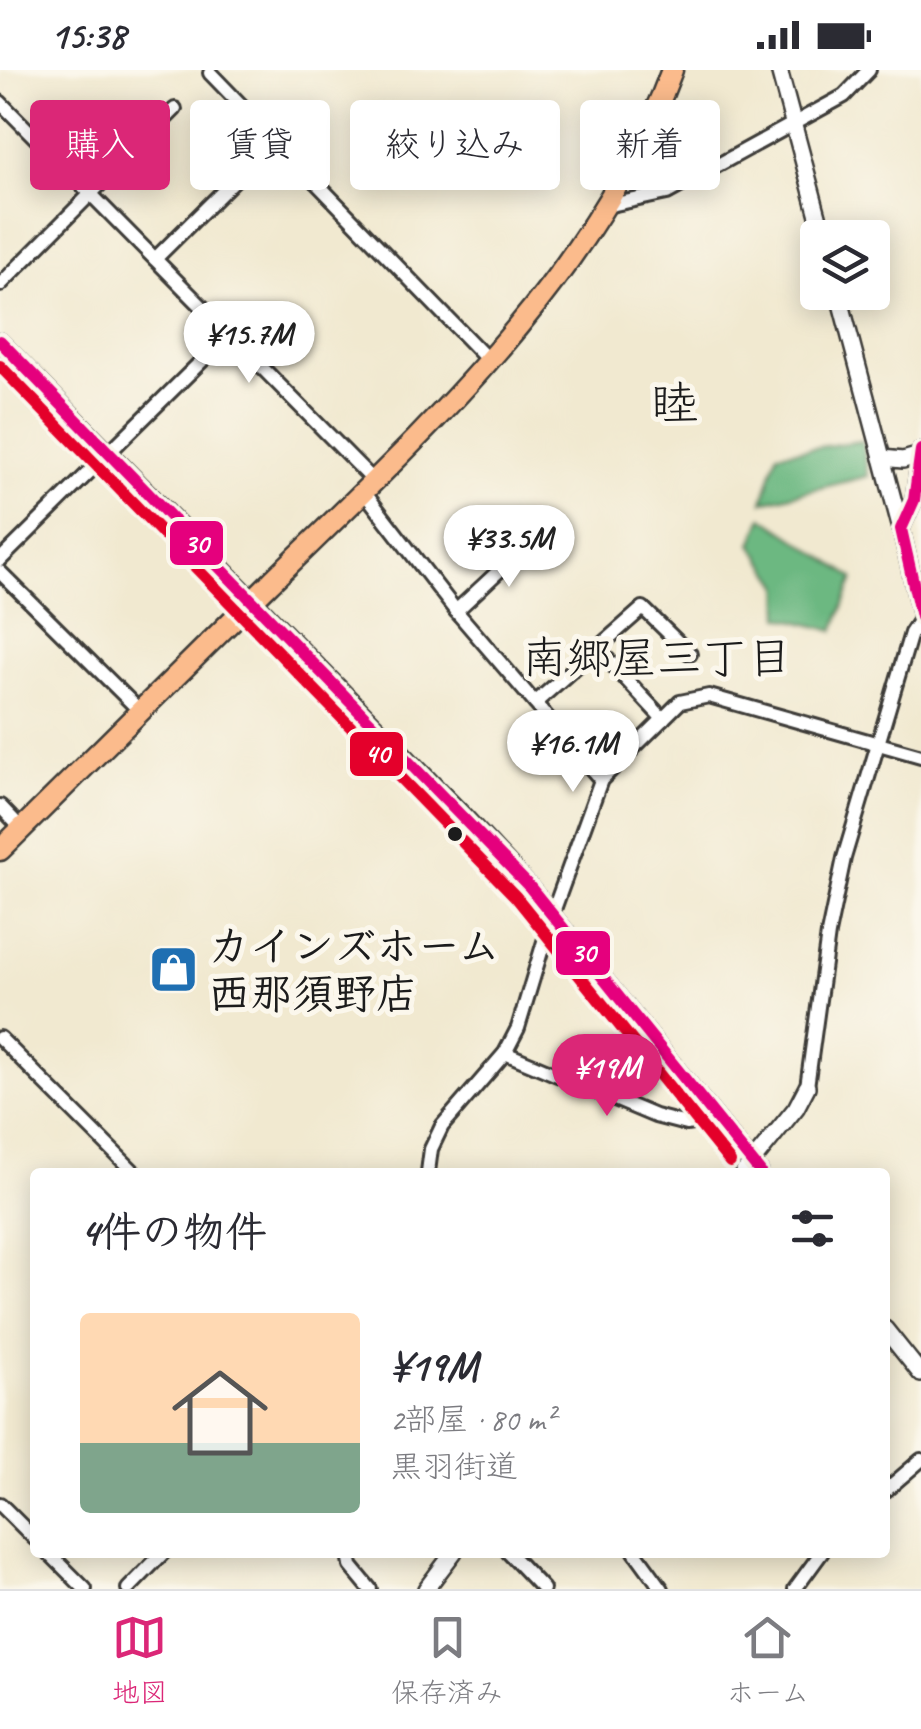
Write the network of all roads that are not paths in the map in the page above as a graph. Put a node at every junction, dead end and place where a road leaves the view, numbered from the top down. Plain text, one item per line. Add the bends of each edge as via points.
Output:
1 (672, 70) edge
2 (779, 70) edge
3 (869, 70) edge
4 (210, 73) dead end
5 (235, 100) edge
6 (0, 102) edge
7 (174, 109) dead end
8 (794, 124) junction
9 (226, 190) edge
10 (321, 190) edge
11 (90, 195) junction
12 (606, 206) junction
13 (819, 220) edge
14 (155, 260) junction
15 (0, 285) edge
16 (843, 310) edge
17 (228, 335) junction
18 (0, 341) edge
19 (490, 362) junction
20 (108, 452) junction
21 (921, 452) edge
22 (882, 458) junction
23 (369, 487) junction
24 (901, 529) junction
25 (533, 539) dead end
26 (0, 560) edge
27 (0, 572) edge
28 (254, 600) junction
29 (456, 611) junction
30 (921, 618) edge
31 (597, 648) junction
32 (690, 654) dead end
33 (535, 703) junction
34 (140, 712) junction
35 (663, 718) junction
36 (876, 744) junction
37 (921, 756) edge
38 (600, 780) junction
39 (0, 806) edge
40 (22, 828) junction
41 (0, 850) edge
42 (552, 915) junction
43 (0, 1038) edge
44 (505, 1053) junction
45 (806, 1087) joint
46 (718, 1119) junction
47 (130, 1168) edge
48 (429, 1168) edge
49 (751, 1168) edge
50 (753, 1168) edge
51 (890, 1335) edge
52 (921, 1374) edge
53 (921, 1460) edge
54 (890, 1487) edge
55 (0, 1504) edge
56 (30, 1534) edge
57 (54, 1558) edge
58 (158, 1558) edge
59 (350, 1558) edge
60 (449, 1558) edge
61 (514, 1558) edge
62 (639, 1558) edge
63 (818, 1558) edge
64 (85, 1589) edge
65 (128, 1589) edge
66 (370, 1589) edge
67 (426, 1589) edge
68 (543, 1589) edge
69 (662, 1589) edge
70 (795, 1589) edge

1 - 12 highway
2 - 8 street
3 - 8 street via 844,96
4 - 5 street
6 - 11 street
7 - 11 street
8 - 12 street via 667,193
8 - 13 street
9 - 14 street
10 - 19 street
11 - 14 street
11 - 15 street
12 - 19 highway
14 - 17 street
16 - 22 street
17 - 20 street
17 - 23 street
18 - 20 street
19 - 23 highway
20 - 26 street
20 - 28 street
21 - 22 street via 903,460
21 - 24 street via 914,500
22 - 24 street
23 - 28 highway
23 - 29 street
24 - 30 street
25 - 29 street
27 - 34 street
28 - 34 highway
28 - 42 street via 421,769
29 - 33 street
30 - 36 street
31 - 32 street via 643,608
31 - 33 street
31 - 35 street
33 - 38 street
34 - 40 highway
35 - 36 street via 680,702 709,696
35 - 38 street
36 - 37 street
36 - 45 street via 828,934
38 - 42 street
39 - 40 street
40 - 41 highway
42 - 44 street
42 - 46 street
43 - 47 street
44 - 46 street via 654,1116 686,1124
44 - 48 street via 442,1126
45 - 50 street
46 - 49 street
51 - 52 street
53 - 54 street
55 - 56 street
57 - 64 street
58 - 65 street
59 - 66 street
60 - 67 street
61 - 68 street
62 - 69 street
63 - 70 street

